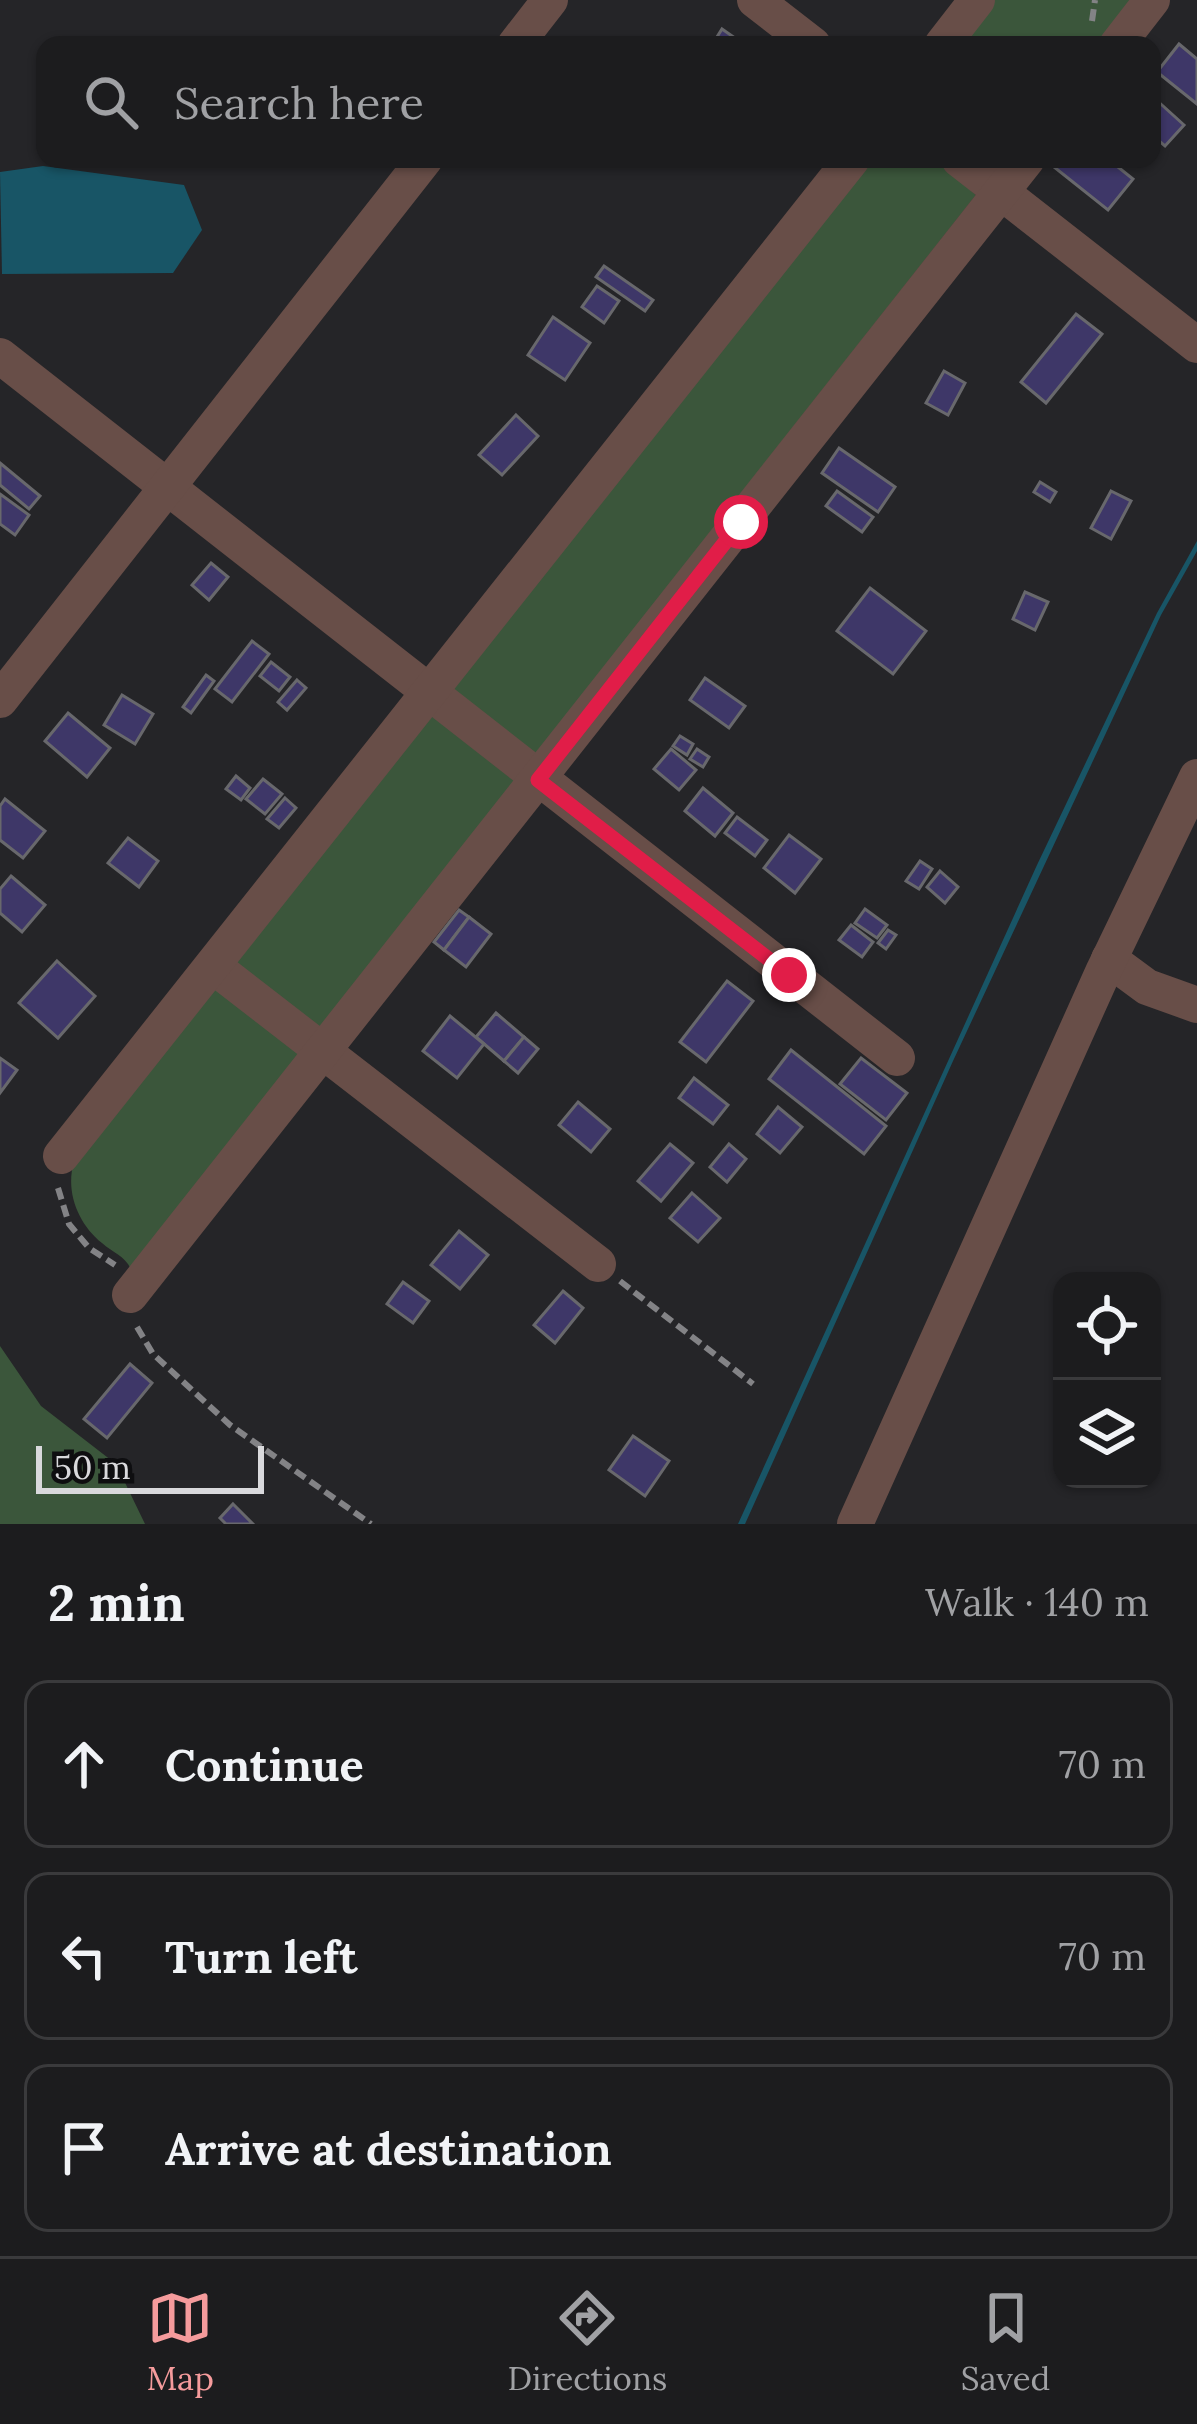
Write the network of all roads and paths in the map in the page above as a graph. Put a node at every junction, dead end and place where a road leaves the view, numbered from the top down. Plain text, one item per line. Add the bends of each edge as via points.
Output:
1 (550, 0) edge
2 (755, 0) edge
3 (977, 0) edge
4 (1152, 0) edge
5 (522, 36) edge
6 (801, 36) edge
7 (949, 36) edge
8 (1124, 36) edge
9 (418, 168) edge
10 (844, 168) edge
11 (970, 168) edge
12 (1020, 168) edge
13 (1001, 192) junction
14 (1197, 344) edge
15 (3, 366) edge
16 (166, 487) junction
17 (429, 693) junction
18 (0, 700) edge
19 (1197, 777) edge
20 (538, 780) junction
21 (1109, 959) junction
22 (213, 966) junction
23 (1197, 1005) edge
24 (322, 1052) junction
25 (897, 1058) dead end
26 (62, 1156) joint
27 (598, 1264) joint
28 (130, 1295) junction
29 (753, 1384) dead end
30 (371, 1524) edge
31 (855, 1524) edge

1 - 5 street
2 - 6 street
3 - 7 street
4 - 8 street
9 - 16 street
10 - 17 street
11 - 13 street
12 - 13 street
13 - 14 street
13 - 20 street
15 - 16 street
16 - 17 street
16 - 18 street
17 - 20 street
17 - 22 street
19 - 21 street
20 - 24 street
20 - 25 street
21 - 23 street via 1148,987
21 - 31 street
22 - 24 street
22 - 26 street
24 - 27 street
24 - 28 street
26 - 28 path via 58,1188 69,1224 122,1271
27 - 29 path
28 - 30 path via 153,1354 230,1425

